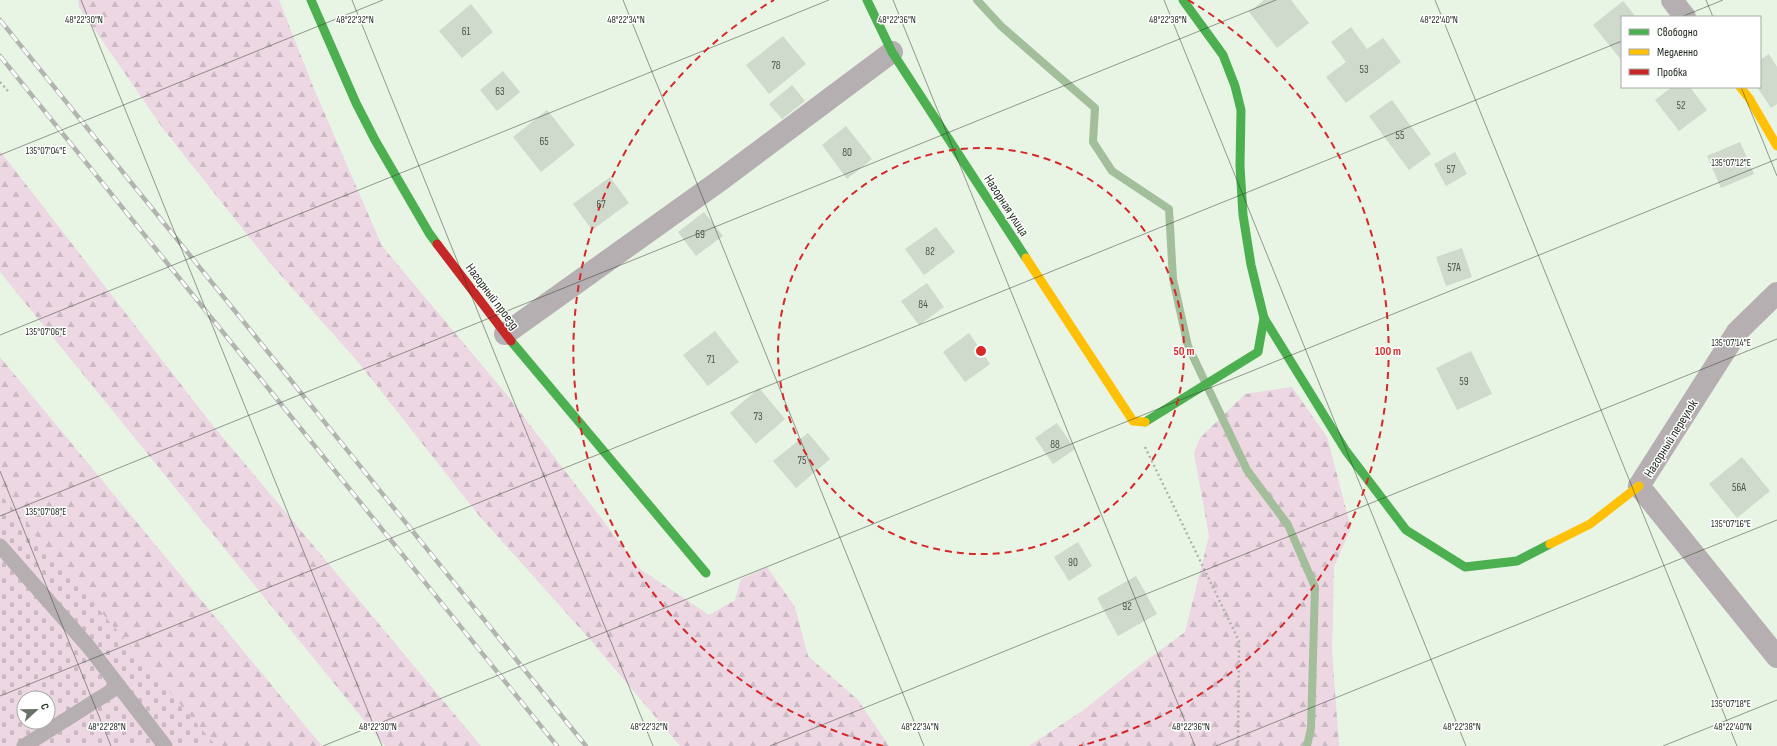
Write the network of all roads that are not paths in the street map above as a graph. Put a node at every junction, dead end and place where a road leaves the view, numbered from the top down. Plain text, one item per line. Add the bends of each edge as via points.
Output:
1 (311, 0) edge
2 (867, 0) edge
3 (1183, 0) edge
4 (1672, 0) edge
5 (1685, 16) edge
6 (892, 52) junction
7 (1741, 88) edge
8 (1777, 146) edge
9 (1777, 294) edge
10 (1264, 318) junction
11 (505, 334) junction
12 (1639, 486) junction
13 (0, 546) edge
14 (706, 573) dead end
15 (1777, 657) edge
16 (119, 686) junction
17 (24, 746) edge
18 (165, 746) edge

1 - 11 street, Нагорный проезд via 356,103 429,233
2 - 6 street, Нагорная улица
3 - 10 street via 1223,55 1235,86 1241,110 1240,166 1243,215 1251,265
4 - 5 street
6 - 10 street, Нагорная улица via 1133,421 1147,422 1258,352
6 - 11 street via 722,180
7 - 8 street
9 - 12 street, Нагорный переулок via 1737,332
10 - 12 street via 1346,451 1406,530 1464,567 1517,561 1590,524
11 - 14 street, Нагорный проезд
12 - 15 street, Нагорный переулок
13 - 16 lane via 88,646
16 - 17 lane
16 - 18 lane

